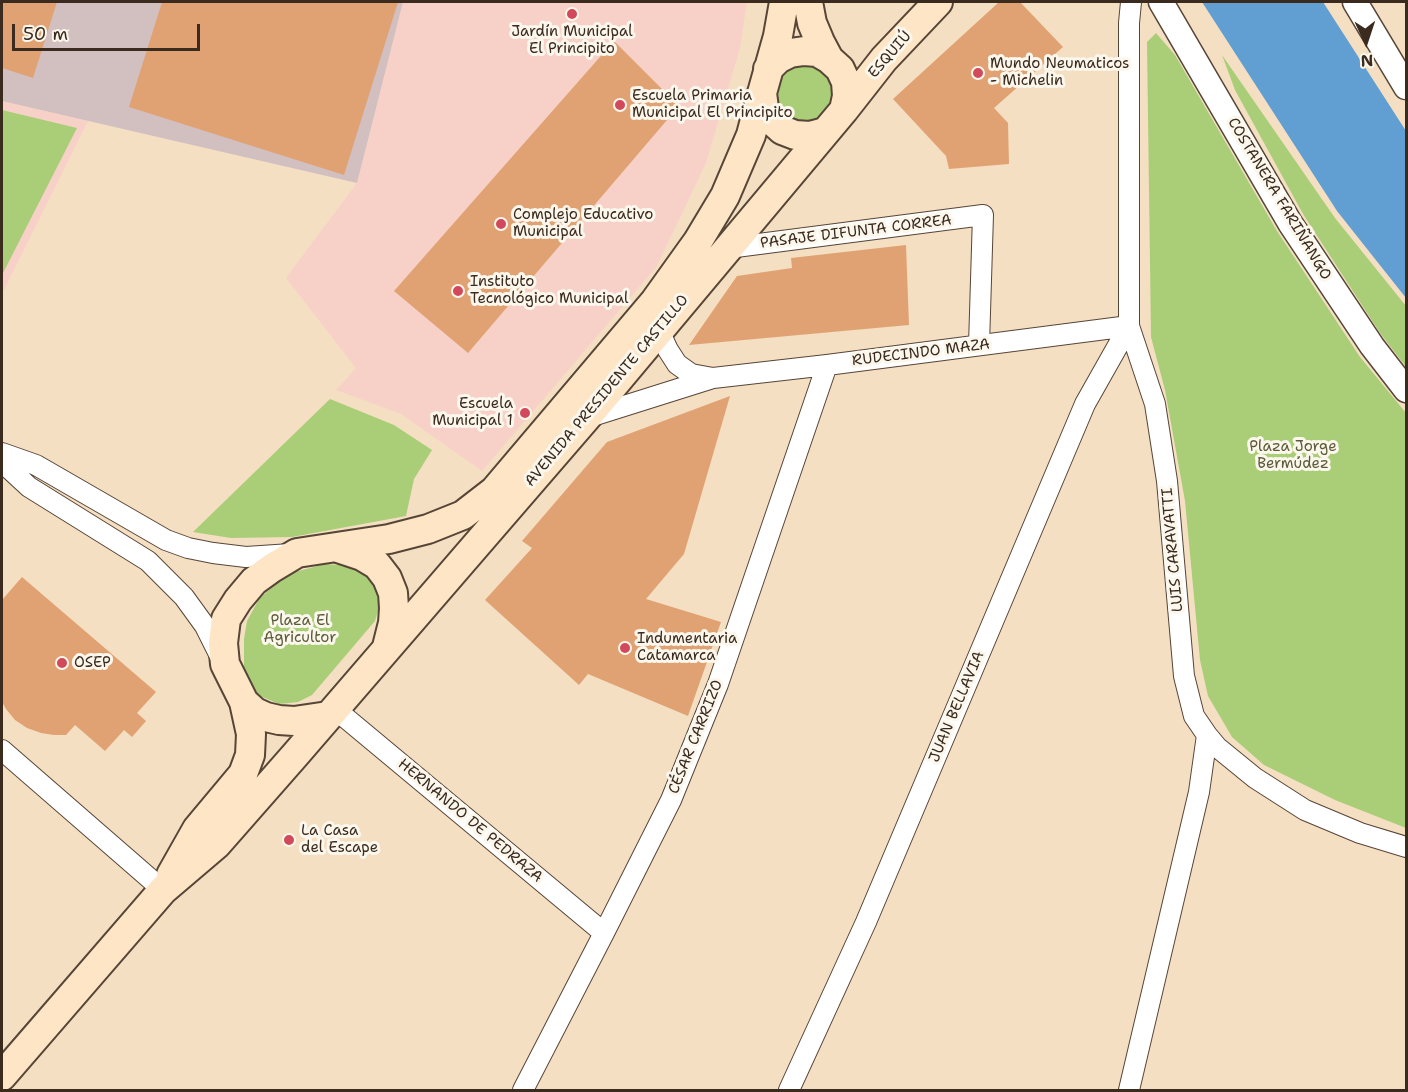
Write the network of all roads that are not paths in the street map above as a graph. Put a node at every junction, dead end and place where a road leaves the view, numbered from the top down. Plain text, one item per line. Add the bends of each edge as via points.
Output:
1 (784, 2) edge
2 (808, 2) edge
3 (938, 2) edge
4 (1131, 2) edge
5 (1161, 2) edge
6 (1355, 2) edge
7 (829, 58) junction
8 (765, 81) junction
9 (1407, 87) edge
10 (844, 110) junction
11 (825, 132) junction
12 (728, 248) junction
13 (1129, 326) junction
14 (659, 331) junction
15 (980, 345) junction
16 (827, 365) junction
17 (713, 378) junction
18 (1407, 390) edge
19 (586, 418) junction
20 (2, 453) edge
21 (2, 462) edge
22 (338, 548) junction
23 (297, 554) junction
24 (387, 648) junction
25 (225, 664) junction
26 (244, 702) junction
27 (332, 713) junction
28 (1207, 735) junction
29 (2, 750) edge
30 (1407, 847) edge
31 (163, 890) junction
32 (604, 933) junction
33 (6, 1063) edge
34 (523, 1090) edge
35 (789, 1090) edge
36 (1129, 1090) edge

1 - 8 main road, AVENIDA PRESIDENTE CASTILLO
2 - 7 main road via 812,23
3 - 10 main road, ESQUIÚ via 884,59
4 - 13 street, LUIS CARAVATTI
5 - 18 street, COSTANERA FARIÑANGO via 1290,223 1372,346
6 - 9 street
7 - 8 main road via 817,52 790,53 778,59
7 - 10 main road via 846,82
8 - 11 main road via 764,108 782,130 810,136
8 - 22 main road, AVENIDA PRESIDENTE CASTILLO via 747,145 725,196 698,241 655,301 494,491 463,515 428,529
10 - 11 main road
11 - 12 main road, AVENIDA PRESIDENTE CASTILLO
12 - 14 main road, AVENIDA PRESIDENTE CASTILLO
12 - 15 street, PASAJE DIFUNTA CORREA via 983,215
13 - 15 street, RUDECINDO MAZA
13 - 28 street, LUIS CARAVATTI via 1155,404 1167,481 1184,676 1194,716
13 - 35 street, JUAN BELLAVIA via 1085,404 875,900
14 - 17 street, RUDECINDO MAZA via 677,364 691,374
14 - 19 main road, AVENIDA PRESIDENTE CASTILLO
15 - 16 street, RUDECINDO MAZA
16 - 17 street, RUDECINDO MAZA
16 - 32 street, CÉSAR CARRIZO via 718,684 671,800
17 - 19 street, RUDECINDO MAZA
19 - 24 main road, AVENIDA PRESIDENTE CASTILLO
20 - 23 street via 36,465 166,540 188,548 246,556
21 - 25 street via 29,487 148,561 184,597
22 - 23 main road
22 - 24 main road via 377,565 387,578 394,608
23 - 25 main road via 254,581 238,600 226,619
24 - 27 main road
25 - 26 main road
26 - 27 main road via 255,712 279,720
26 - 31 main road via 251,734 250,755 243,774 197,829
27 - 31 main road via 217,844
27 - 32 street, HERNANDO DE PEDRAZA
28 - 30 street, LUIS CARAVATTI via 1255,778 1305,810
28 - 36 street via 1199,792
29 - 31 street
31 - 33 main road
32 - 34 street, CÉSAR CARRIZO

